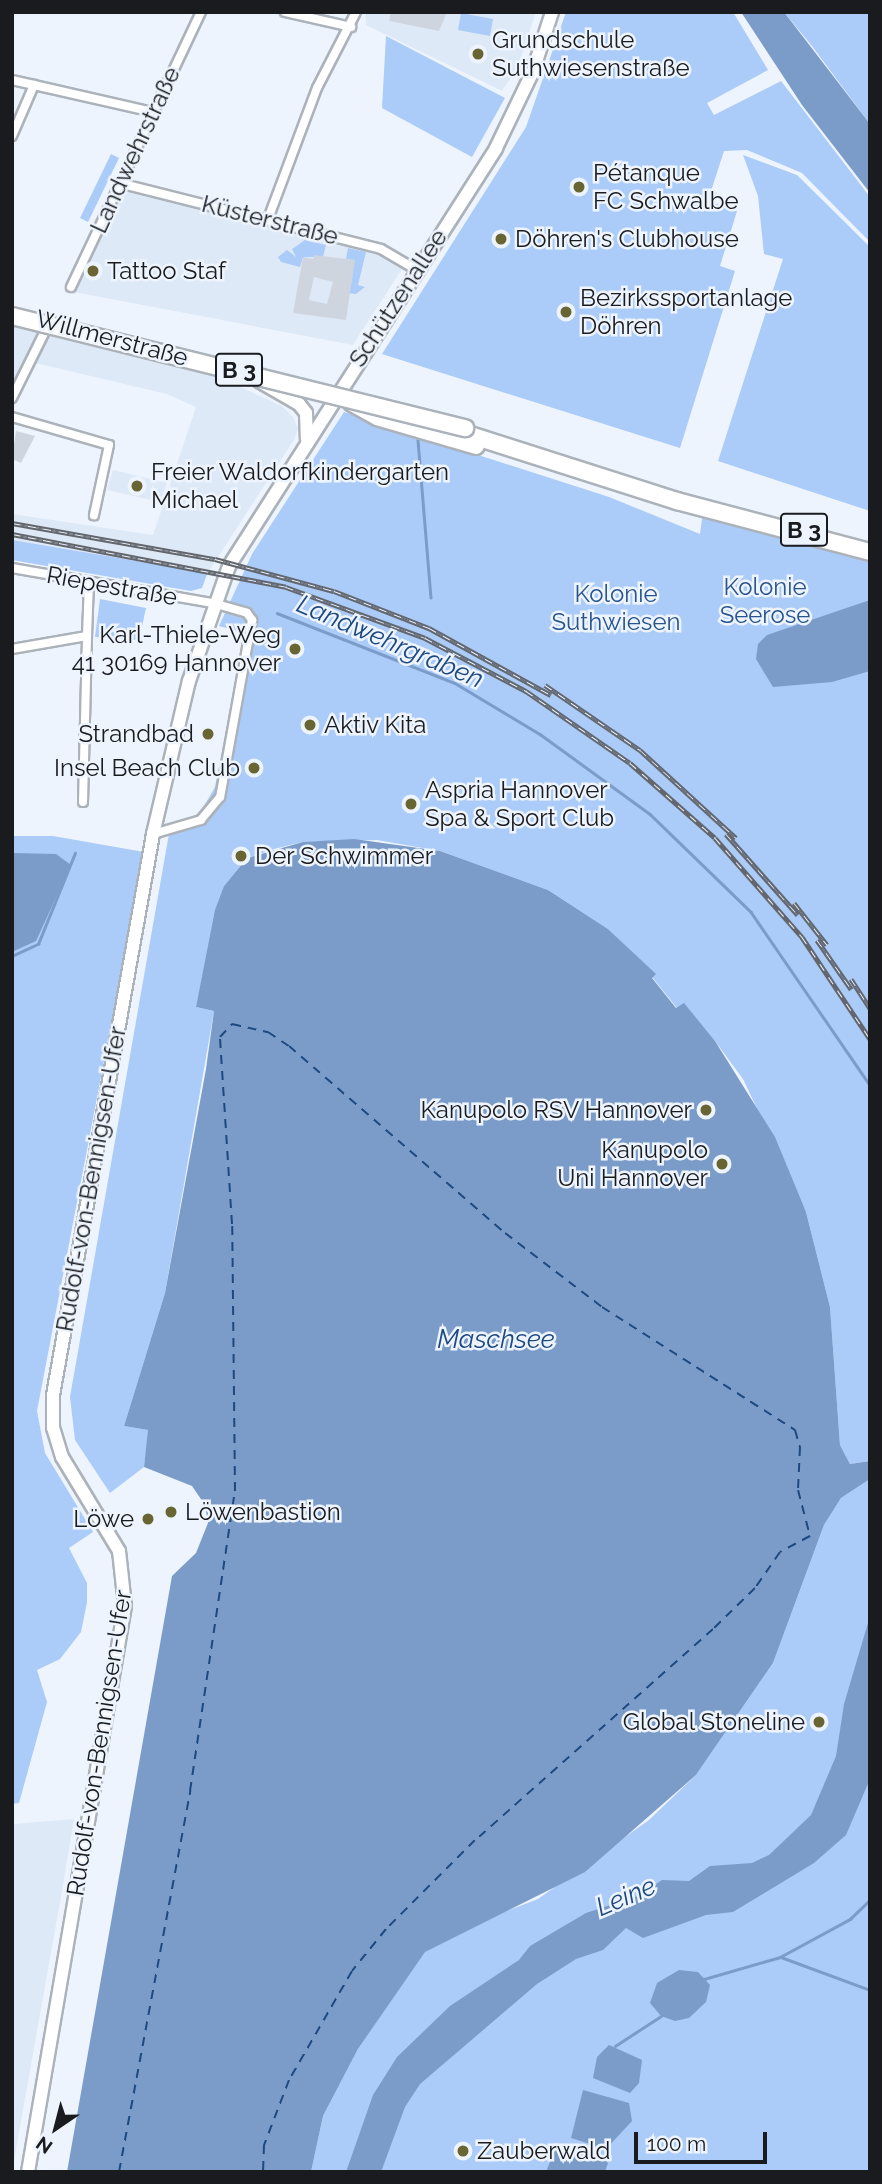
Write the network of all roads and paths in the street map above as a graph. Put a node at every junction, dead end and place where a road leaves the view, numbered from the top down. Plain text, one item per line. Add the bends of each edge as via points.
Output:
1 (201, 12) edge
2 (285, 12) edge
3 (356, 12) edge
4 (552, 12) edge
5 (351, 27) junction
6 (12, 80) edge
7 (34, 85) junction
8 (153, 112) junction
9 (12, 136) edge
10 (119, 183) junction
11 (268, 219) junction
12 (417, 270) junction
13 (71, 288) dead end
14 (12, 316) edge
15 (50, 321) junction
16 (247, 374) junction
17 (16, 384) edge
18 (12, 398) edge
19 (333, 398) junction
20 (12, 417) edge
21 (465, 431) junction
22 (306, 440) junction
23 (604, 478) junction
24 (707, 505) junction
25 (94, 515) dead end
26 (744, 517) junction
27 (870, 546) edge
28 (870, 552) edge
29 (12, 568) edge
30 (225, 574) joint
31 (89, 582) junction
32 (213, 603) junction
33 (87, 636) junction
34 (12, 649) edge
35 (83, 802) dead end
36 (159, 834) junction
37 (27, 2172) edge

1 - 8 street, Landwehrstraße
2 - 5 street
3 - 5 street
4 - 12 street, Schützenallee via 504,131
5 - 11 street via 317,88
6 - 7 street
7 - 8 street
7 - 9 street
8 - 10 street, Landwehrstraße
10 - 11 street, Küsterstraße
10 - 13 street, Landwehrstraße
11 - 12 street, Küsterstraße via 381,249
12 - 19 street, Schützenallee
14 - 15 street, Willmerstraße
14 - 21 highway, B 3, bridge
15 - 16 street, Willmerstraße
15 - 17 street
16 - 19 street, Willmerstraße
16 - 22 street via 299,404 307,418
17 - 18 street
19 - 22 street, Schützenallee
19 - 23 highway via 432,435
20 - 25 street via 109,446
21 - 23 highway, B 3
21 - 24 highway, B 3
22 - 30 street, Schützenallee
23 - 24 highway, B 3
24 - 26 highway, B 3
26 - 27 highway, B 3
26 - 28 highway, B 3
29 - 31 street, Riepestraße
30 - 32 street, Rudolf-von-Bennigsen-Ufer
31 - 32 street, Riepestraße
31 - 33 street
32 - 36 street, Rudolf-von-Bennigsen-Ufer
32 - 36 street via 247,613 250,634 220,797 201,820
33 - 34 street
33 - 35 street
36 - 37 street, Rudolf-von-Bennigsen-Ufer via 53,1395 53,1428 62,1457 119,1551 125,1605

